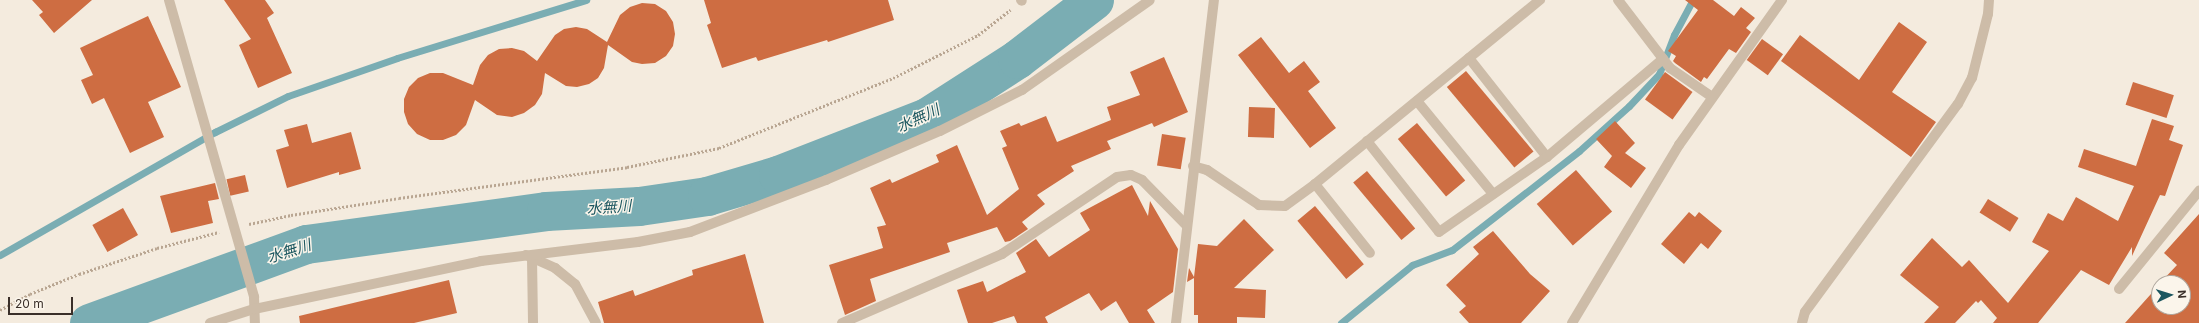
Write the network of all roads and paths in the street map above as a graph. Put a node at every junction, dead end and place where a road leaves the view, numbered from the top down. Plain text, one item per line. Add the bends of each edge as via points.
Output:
1 (169, 0) edge
2 (1021, 0) edge
3 (1150, 0) edge
4 (1214, 0) edge
5 (1540, 0) edge
6 (1618, 0) edge
7 (1782, 0) edge
8 (1989, 0) edge
9 (1469, 58) junction
10 (1663, 59) junction
11 (1712, 98) junction
12 (1417, 101) junction
13 (1367, 141) junction
14 (1548, 156) junction
15 (1193, 166) junction
16 (1315, 184) junction
17 (2199, 191) edge
18 (1493, 194) junction
19 (1186, 225) junction
20 (236, 232) junction
21 (1370, 253) dead end
22 (529, 257) junction
23 (2119, 289) dead end
24 (0, 310) edge
25 (254, 310) junction
26 (210, 323) edge
27 (255, 323) edge
28 (532, 323) edge
29 (596, 323) edge
30 (842, 323) edge
31 (1176, 323) edge
32 (1572, 323) edge
33 (1802, 323) edge

1 - 20 street
2 - 20 path via 978,35 893,78 719,148 627,167 306,212
3 - 22 street via 1022,90 940,131 826,180 690,232
4 - 15 street
5 - 9 street
6 - 10 street
7 - 11 street
8 - 33 street via 1988,14 1972,78 1962,98 1805,312
9 - 12 street
9 - 14 street
10 - 11 street via 1670,68
10 - 14 street
11 - 32 street via 1679,145
12 - 13 street
12 - 18 street
13 - 16 street
13 - 18 street via 1439,232
14 - 18 street
15 - 16 street via 1207,170 1259,205 1285,206
15 - 19 street
16 - 21 street
17 - 23 street
19 - 30 street via 1142,180 1131,175 1117,177 1002,254
19 - 31 street
20 - 24 path via 157,248 79,274 30,294
20 - 25 street via 254,297
22 - 25 street via 481,261
22 - 28 street
22 - 29 street via 556,268 575,284
25 - 26 street
25 - 27 street

